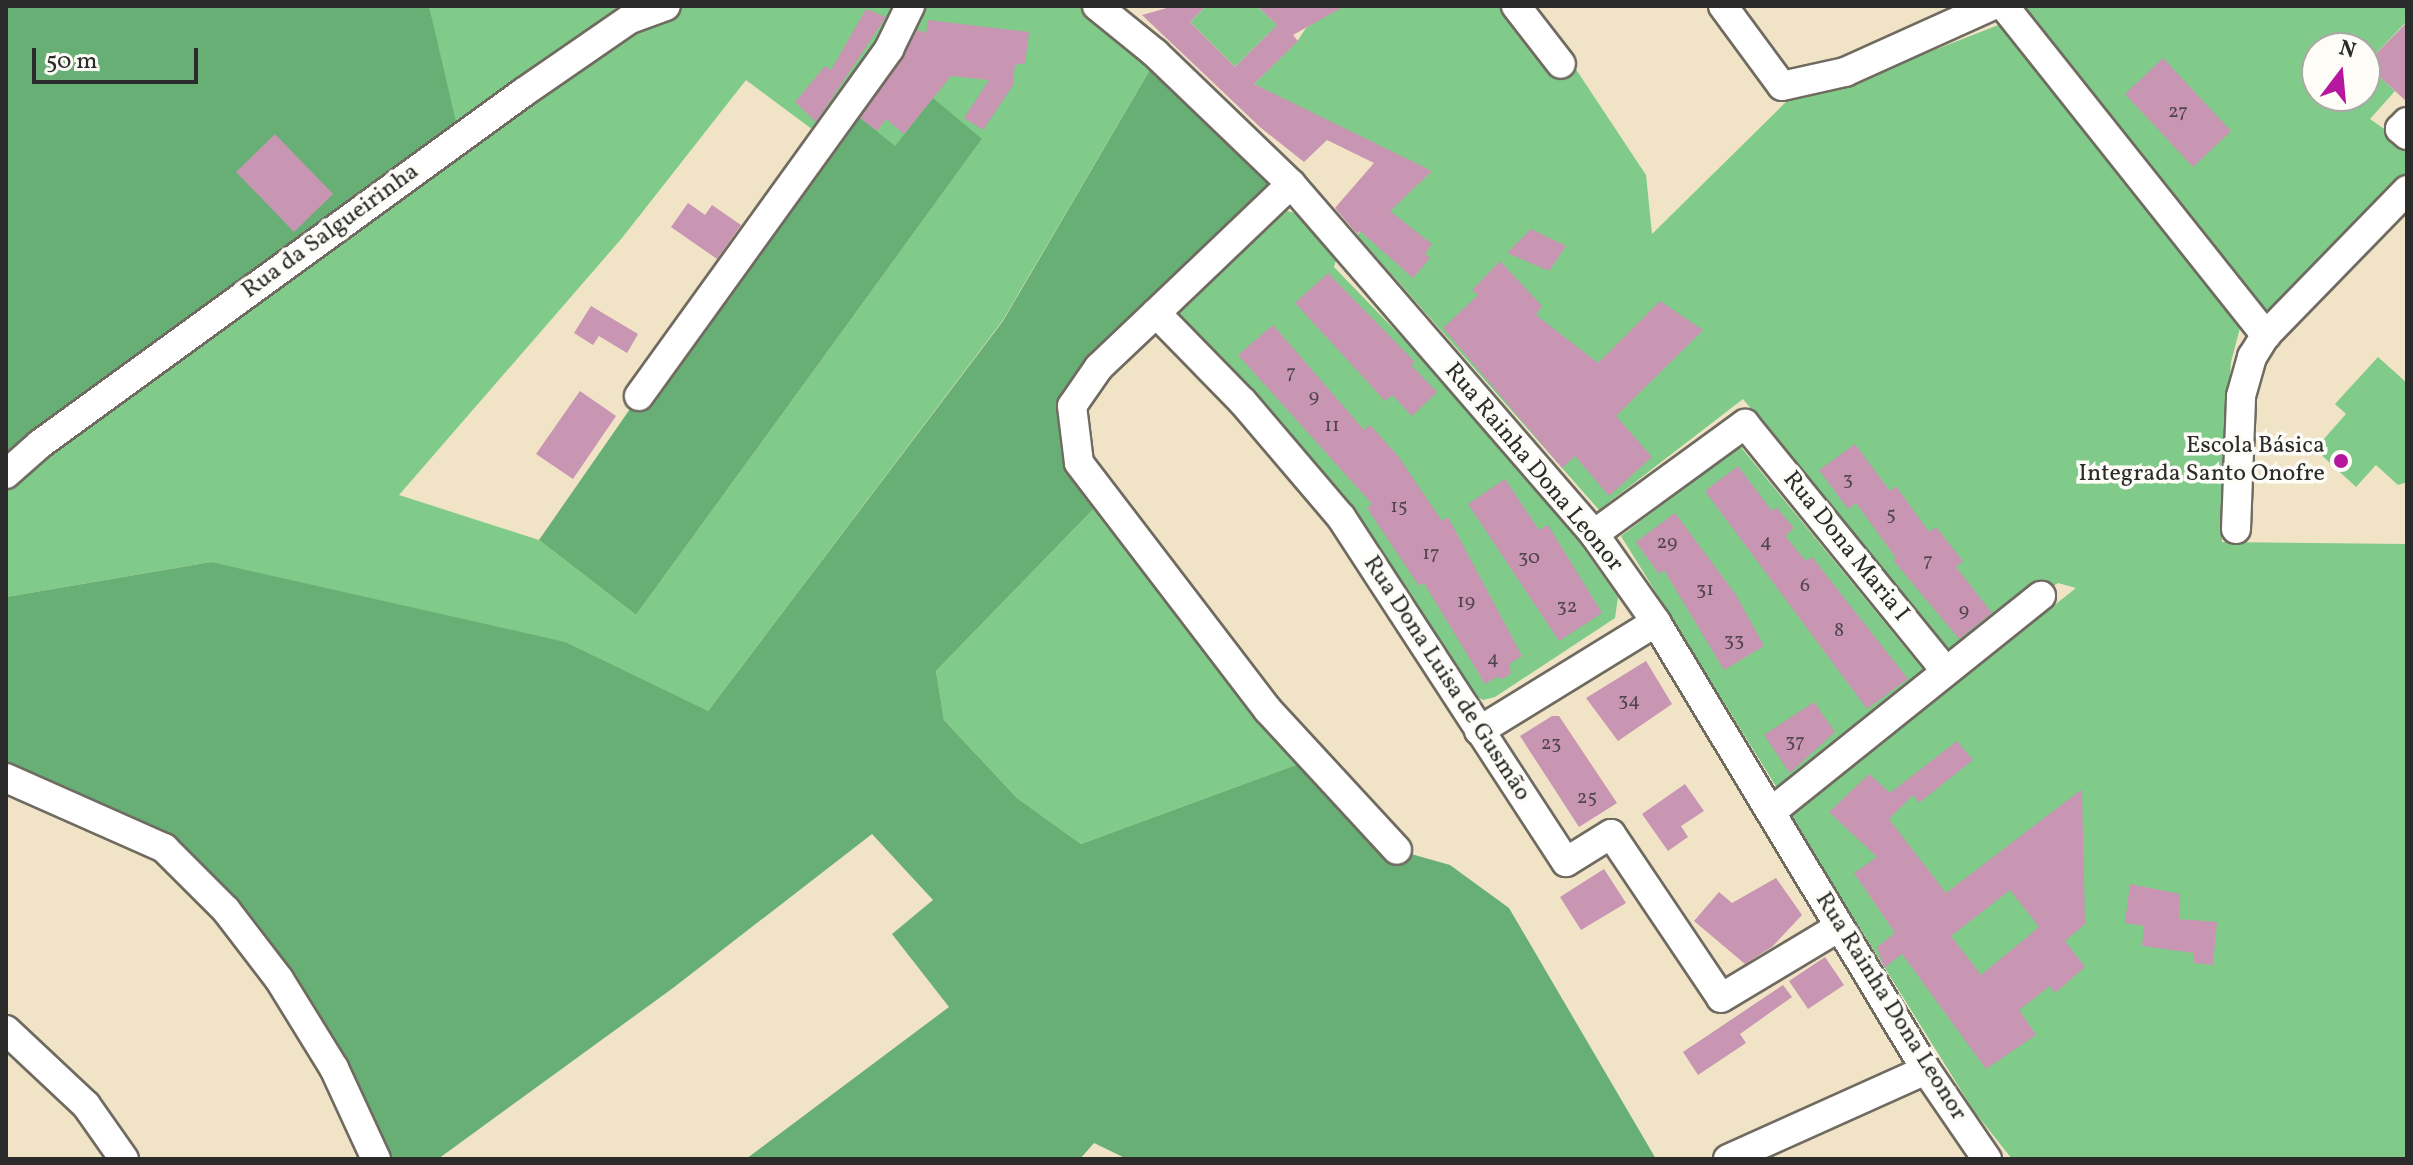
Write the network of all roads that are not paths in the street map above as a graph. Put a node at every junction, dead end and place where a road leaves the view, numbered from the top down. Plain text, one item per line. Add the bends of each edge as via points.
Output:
1 (666, 6) edge
2 (910, 6) edge
3 (1097, 6) edge
4 (1516, 6) edge
5 (1723, 6) edge
6 (1991, 6) edge
7 (2004, 6) edge
8 (1561, 64) dead end
9 (2407, 122) edge
10 (2407, 135) edge
11 (1291, 184) junction
12 (2407, 190) edge
13 (1156, 313) junction
14 (2266, 335) junction
15 (639, 396) dead end
16 (6, 474) edge
17 (2236, 529) dead end
18 (1594, 534) junction
19 (2041, 596) dead end
20 (1656, 622) junction
21 (1946, 671) junction
22 (1479, 731) junction
23 (6, 778) edge
24 (1771, 812) junction
25 (1397, 850) dead end
26 (1839, 927) junction
27 (6, 1030) edge
28 (1926, 1070) junction
29 (124, 1159) edge
30 (376, 1159) edge
31 (1728, 1159) edge
32 (1987, 1159) edge

1 - 16 street, Rua da Salgueirinha via 630,19 524,92
2 - 15 street via 889,49
3 - 11 street, Rua Rainha Dona Leonor via 1155,53
4 - 8 street
5 - 6 street via 1782,86 1845,72
7 - 14 street
9 - 10 street via 2400,129
11 - 13 street
11 - 18 street, Rua Rainha Dona Leonor
12 - 14 street
13 - 22 street, Rua Dona Luisa de Gusmão via 1243,402 1341,517
13 - 25 street via 1099,367 1072,406 1079,463 1268,710
14 - 17 street via 2252,357 2241,396
18 - 20 street, Rua Rainha Dona Leonor
18 - 21 street, Rua Dona Maria I via 1745,424
19 - 21 street
20 - 22 street
20 - 24 street, Rua Rainha Dona Leonor
21 - 24 street
22 - 26 street, Rua Dona Luisa de Gusmão via 1566,862 1611,834 1721,998
23 - 30 street via 164,848 226,910 279,979 334,1068
24 - 26 street, Rua Rainha Dona Leonor
26 - 28 street, Rua Rainha Dona Leonor
27 - 29 street via 86,1105
28 - 31 street
28 - 32 street, Rua Rainha Dona Leonor

